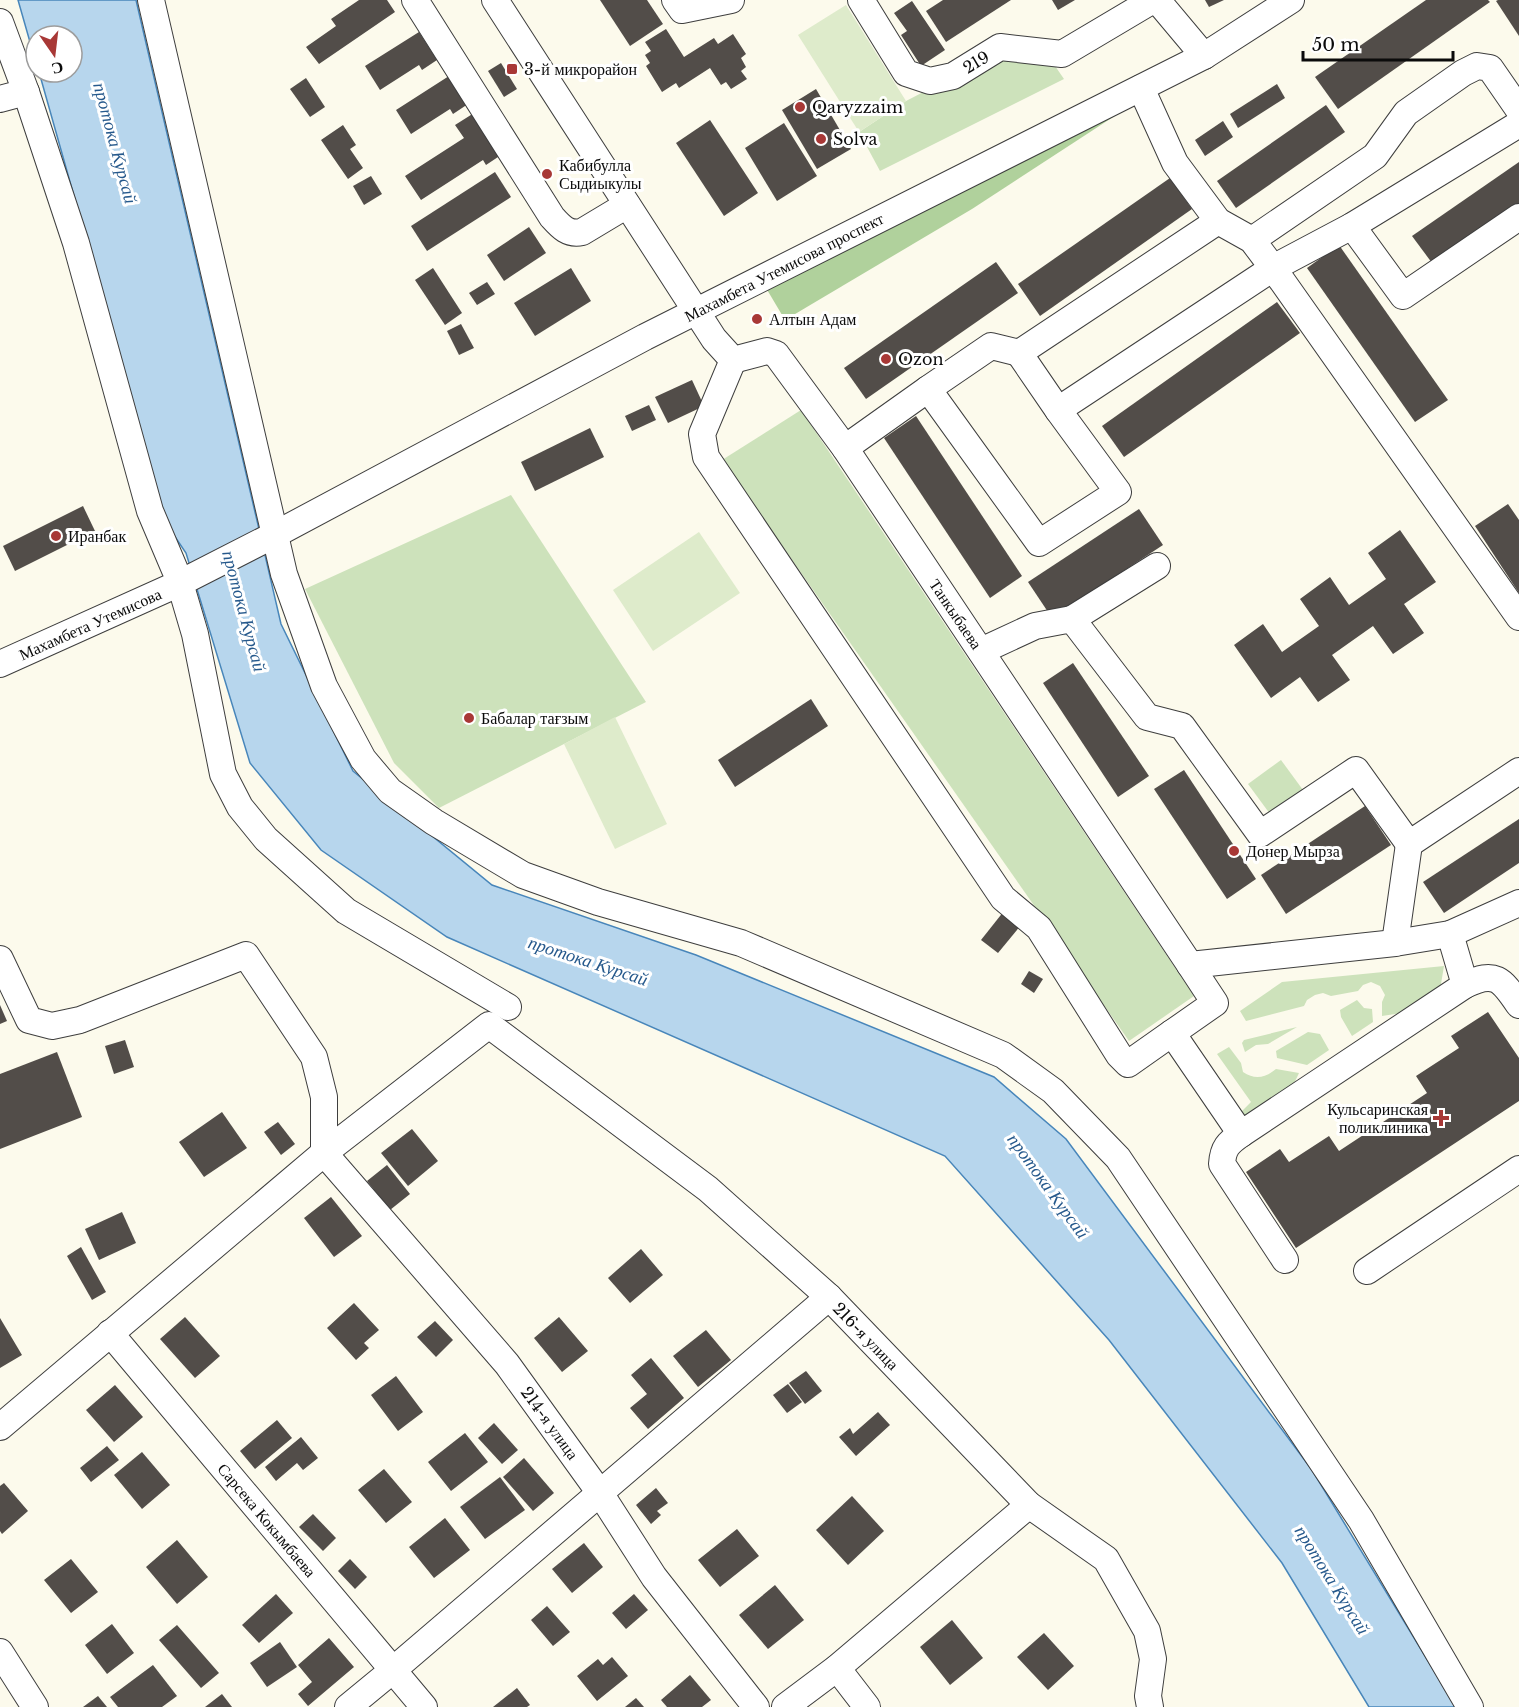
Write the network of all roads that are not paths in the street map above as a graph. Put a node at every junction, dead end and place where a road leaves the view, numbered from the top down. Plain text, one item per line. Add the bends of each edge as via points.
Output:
1 (151, 0) edge
2 (415, 0) edge
3 (495, 0) edge
4 (675, 0) edge
5 (861, 0) edge
6 (1155, 0) edge
7 (1291, 0) edge
8 (725, 1) edge
9 (0, 22) edge
10 (1204, 56) junction
11 (1141, 87) junction
12 (26, 93) junction
13 (0, 99) edge
14 (1519, 110) edge
15 (1519, 124) edge
16 (627, 205) junction
17 (1519, 217) edge
18 (1218, 221) junction
19 (1352, 226) junction
20 (1252, 240) junction
21 (1273, 268) junction
22 (695, 312) junction
23 (1018, 353) junction
24 (733, 360) junction
25 (928, 389) junction
26 (1058, 410) junction
27 (845, 448) junction
28 (276, 534) junction
29 (1157, 566) dead end
30 (178, 576) junction
31 (1519, 617) edge
32 (1072, 619) junction
33 (981, 651) junction
34 (0, 664) edge
35 (1519, 771) edge
36 (1409, 844) junction
37 (1519, 903) edge
38 (1450, 934) junction
39 (1395, 943) junction
40 (0, 959) edge
41 (1190, 965) junction
42 (1466, 985) junction
43 (1519, 1005) edge
44 (508, 1007) dead end
45 (1172, 1033) junction
46 (1241, 1134) junction
47 (324, 1153) junction
48 (1519, 1169) edge
49 (1285, 1260) dead end
50 (1366, 1271) dead end
51 (829, 1297) junction
52 (110, 1333) junction
53 (0, 1427) edge
54 (600, 1493) junction
55 (1029, 1505) junction
56 (0, 1652) edge
57 (837, 1668) junction
58 (393, 1670) junction
59 (35, 1707) edge
60 (348, 1707) edge
61 (424, 1707) edge
62 (756, 1707) edge
63 (785, 1707) edge
64 (867, 1707) edge
65 (1150, 1707) edge
66 (1470, 1707) edge

1 - 28 street
2 - 16 street via 560,226 567,232 582,232
3 - 16 street
4 - 8 street via 682,10
5 - 6 street, 219 via 906,73 930,81 953,75 1000,47 1062,54
6 - 10 street
7 - 10 street, Махамбета Утемисова проспект
9 - 12 street
10 - 11 street, Махамбета Утемисова проспект
11 - 18 street via 1175,163
11 - 22 street, Махамбета Утемисова проспект
12 - 13 street
12 - 30 street via 76,243 150,511
14 - 20 street via 1490,68 1478,66 1463,72 1406,113 1375,156
15 - 19 street
16 - 22 street
17 - 19 street via 1403,296
18 - 20 street
18 - 23 street
19 - 21 street
20 - 21 street
21 - 26 street
21 - 31 street
22 - 24 street
22 - 28 street, Махамбета Утемисова проспект
23 - 25 street via 991,346
23 - 26 street
24 - 27 street, Танкыбаева via 767,351 776,354
24 - 45 street via 702,434 706,457 1003,898 1039,928 1119,1055 1128,1064
25 - 26 street via 1039,543 1118,492
25 - 27 street
27 - 33 street, Танкыбаева
28 - 30 street, Махамбета Утемисова проспект
28 - 66 street via 292,598 324,686 363,759 390,791 434,822 523,874 598,902 741,943 1003,1055 1053,1091 1118,1158 1361,1520
29 - 32 street
30 - 34 street, Махамбета Утемисова
30 - 44 street via 195,634 223,774 240,807 266,839 346,911
32 - 33 street via 1035,626
32 - 36 street via 1146,717 1182,726 1260,834 1356,770
33 - 41 street, Танкыбаева
35 - 36 street
36 - 39 street
37 - 38 street
38 - 39 street
38 - 42 street
39 - 41 street
40 - 47 street via 29,1020 52,1026 80,1020 246,955 314,1057 324,1096
41 - 45 street, Танкыбаева via 1215,1003
42 - 43 street via 1492,977 1504,983
42 - 46 street
45 - 46 street
46 - 49 street via 1227,1144 1222,1164
47 - 51 street, 216-я улица via 489,1025 708,1190
47 - 52 street
47 - 54 street, 214-я улица via 507,1364
48 - 50 street
51 - 54 street
51 - 55 street, 216-я улица
52 - 53 street
52 - 58 street, Сарсека Кокымбаева
54 - 58 street
54 - 62 street, 214-я улица via 654,1578
55 - 57 street
55 - 65 street, 216-я улица via 1106,1559 1148,1631 1153,1659
56 - 59 street
57 - 63 street
57 - 64 street
58 - 60 street
58 - 61 street, Сарсека Кокымбаева

